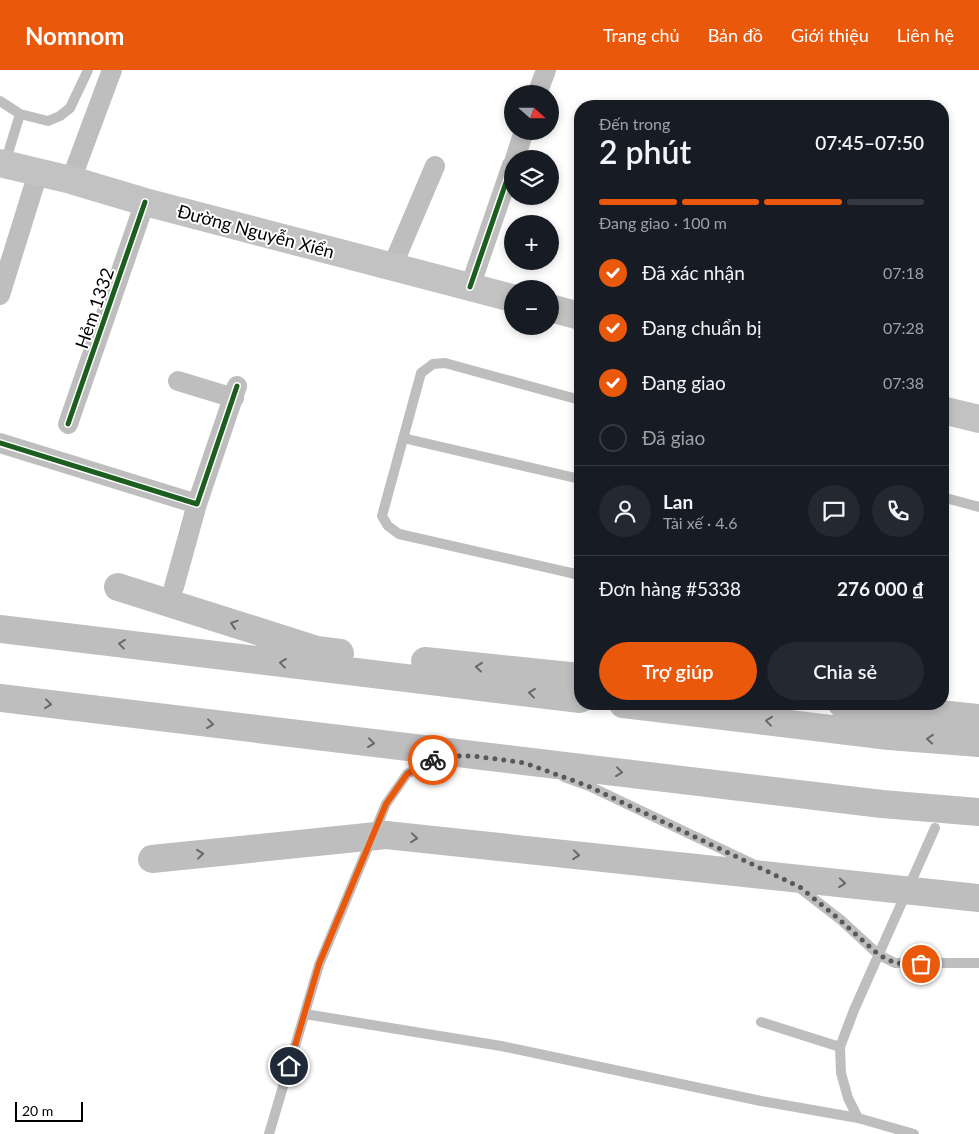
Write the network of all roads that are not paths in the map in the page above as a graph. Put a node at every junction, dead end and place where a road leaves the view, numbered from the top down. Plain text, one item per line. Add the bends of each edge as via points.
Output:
1 (88, 70) edge
2 (112, 70) edge
3 (546, 70) edge
4 (541, 85) edge
5 (0, 101) edge
6 (20, 114) junction
7 (2, 164) edge
8 (435, 166) dead end
9 (38, 173) junction
10 (71, 180) junction
11 (504, 188) edge
12 (146, 202) junction
13 (392, 267) junction
14 (470, 287) junction
15 (0, 295) edge
16 (504, 296) edge
17 (559, 310) edge
18 (574, 314) edge
19 (178, 381) dead end
20 (574, 398) edge
21 (949, 412) edge
22 (979, 419) edge
23 (68, 424) dead end
24 (403, 438) junction
25 (0, 443) edge
26 (574, 478) edge
27 (949, 499) edge
28 (197, 504) junction
29 (979, 507) edge
30 (574, 574) edge
31 (174, 586) dead end
32 (118, 588) dead end
33 (0, 629) edge
34 (574, 676) edge
35 (0, 698) edge
36 (574, 698) edge
37 (673, 710) edge
38 (901, 710) edge
39 (979, 718) edge
40 (979, 743) edge
41 (979, 812) edge
42 (935, 828) dead end
43 (152, 859) dead end
44 (979, 898) edge
45 (879, 955) junction
46 (979, 963) edge
47 (305, 1014) junction
48 (761, 1022) dead end
49 (840, 1047) junction
50 (858, 1118) junction
51 (269, 1134) edge
52 (914, 1134) edge

1 - 6 lane via 70,108 60,116 48,121
2 - 10 street
3 - 4 street
5 - 6 lane
6 - 7 lane
7 - 9 main road, Đường Nguyễn Xiển
8 - 13 street
9 - 10 main road, Đường Nguyễn Xiển
9 - 15 street
10 - 12 main road, Đường Nguyễn Xiển
11 - 14 street
12 - 13 main road, Đường Nguyễn Xiển
12 - 23 street, Hẻm 1332
13 - 14 main road, Đường Nguyễn Xiển
14 - 16 main road, Đường Nguyễn Xiển
17 - 18 main road
19 - 28 street via 236,392
20 - 24 lane via 445,363 433,364 421,373
21 - 22 main road
24 - 26 lane
24 - 30 lane via 382,516 388,526 399,534
25 - 28 street
27 - 29 lane
28 - 31 street
34 -> 32 highway via 317,650
36 -> 33 highway
35 -> 41 highway via 872,803
40 -> 37 highway via 889,736
38 - 39 highway
42 - 45 lane
43 -> 44 highway via 386,835
45 - 46 lane via 895,963
45 - 47 lane via 800,887 588,786 525,763 474,756 441,756 407,774 386,804 319,964
45 - 49 lane
47 - 50 lane via 501,1046 761,1101
47 - 51 lane
48 - 49 lane
49 - 50 lane via 841,1073
50 - 52 lane

